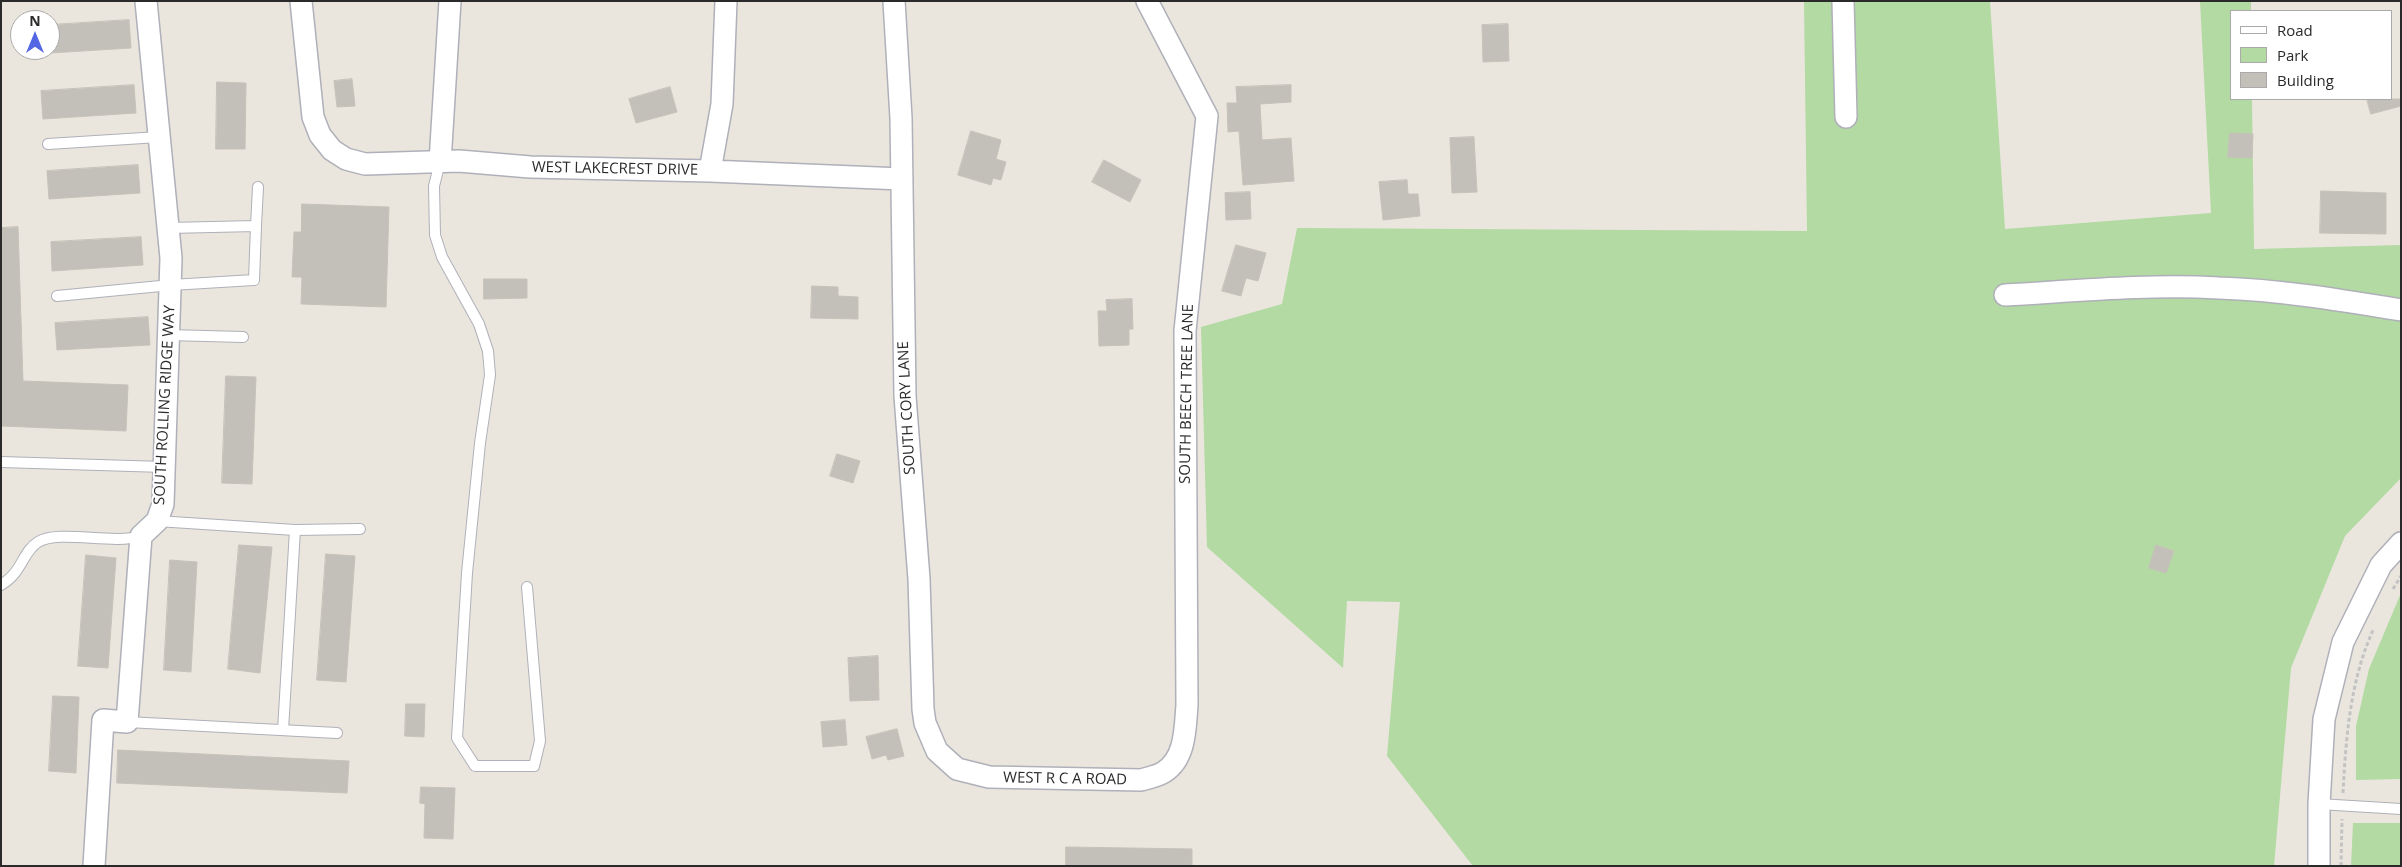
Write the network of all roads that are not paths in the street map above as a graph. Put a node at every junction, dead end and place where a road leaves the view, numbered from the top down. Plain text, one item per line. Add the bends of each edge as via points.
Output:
1 (146, 1) edge
2 (301, 1) edge
3 (450, 1) edge
4 (726, 1) edge
5 (894, 1) edge
6 (1148, 1) edge
7 (1843, 1) edge
8 (1846, 117) dead end
9 (159, 137) junction
10 (48, 144) dead end
11 (440, 162) junction
12 (710, 171) junction
13 (902, 179) junction
14 (258, 187) dead end
15 (256, 226) junction
16 (168, 228) junction
17 (171, 285) junction
18 (2005, 295) dead end
19 (57, 296) dead end
20 (2401, 310) edge
21 (168, 336) junction
22 (243, 337) dead end
23 (1, 462) edge
24 (164, 466) junction
25 (157, 522) junction
26 (360, 529) dead end
27 (295, 530) junction
28 (141, 536) junction
29 (2401, 543) edge
30 (1, 585) edge
31 (528, 587) dead end
32 (127, 722) junction
33 (283, 730) junction
34 (336, 733) dead end
35 (989, 777) joint
36 (1142, 780) joint
37 (2319, 804) junction
38 (2401, 809) edge
39 (94, 866) edge
40 (2319, 866) edge

1 - 9 street, SOUTH ROLLING RIDGE WAY
2 - 11 street, WEST LAKECREST DRIVE via 313,117 320,135 332,150 346,159 365,164
3 - 11 street
4 - 12 street via 722,104
5 - 13 street, SOUTH CORY LANE
6 - 36 street, SOUTH BEECH TREE LANE via 1207,116 1185,331 1185,734 1176,760 1164,772
7 - 8 street
9 - 10 lane
9 - 16 street, SOUTH ROLLING RIDGE WAY
11 - 12 street, WEST LAKECREST DRIVE
11 - 31 lane via 434,186 435,235 442,257 479,324 488,351 490,375 467,573 458,738 475,766 534,766 540,741
12 - 13 street, WEST LAKECREST DRIVE
13 - 35 street, SOUTH CORY LANE via 905,388 919,579 925,723 937,751 957,769
14 - 15 lane
15 - 16 lane
15 - 17 lane via 254,280
16 - 17 street, SOUTH ROLLING RIDGE WAY
17 - 19 lane
17 - 21 street, SOUTH ROLLING RIDGE WAY
18 - 20 street via 2218,288 2284,292
21 - 22 lane
21 - 24 street, SOUTH ROLLING RIDGE WAY
23 - 24 lane
24 - 25 street, SOUTH ROLLING RIDGE WAY via 163,504
25 - 27 lane
25 - 28 street, SOUTH ROLLING RIDGE WAY
26 - 27 lane
27 - 33 lane
28 - 30 lane via 121,540 50,537 38,542 13,578
28 - 32 street
29 - 37 street via 2381,565 2343,642 2324,719
32 - 33 lane
32 - 39 street via 103,720
33 - 34 lane
35 - 36 street, WEST R C A ROAD
37 - 38 lane
37 - 40 street

